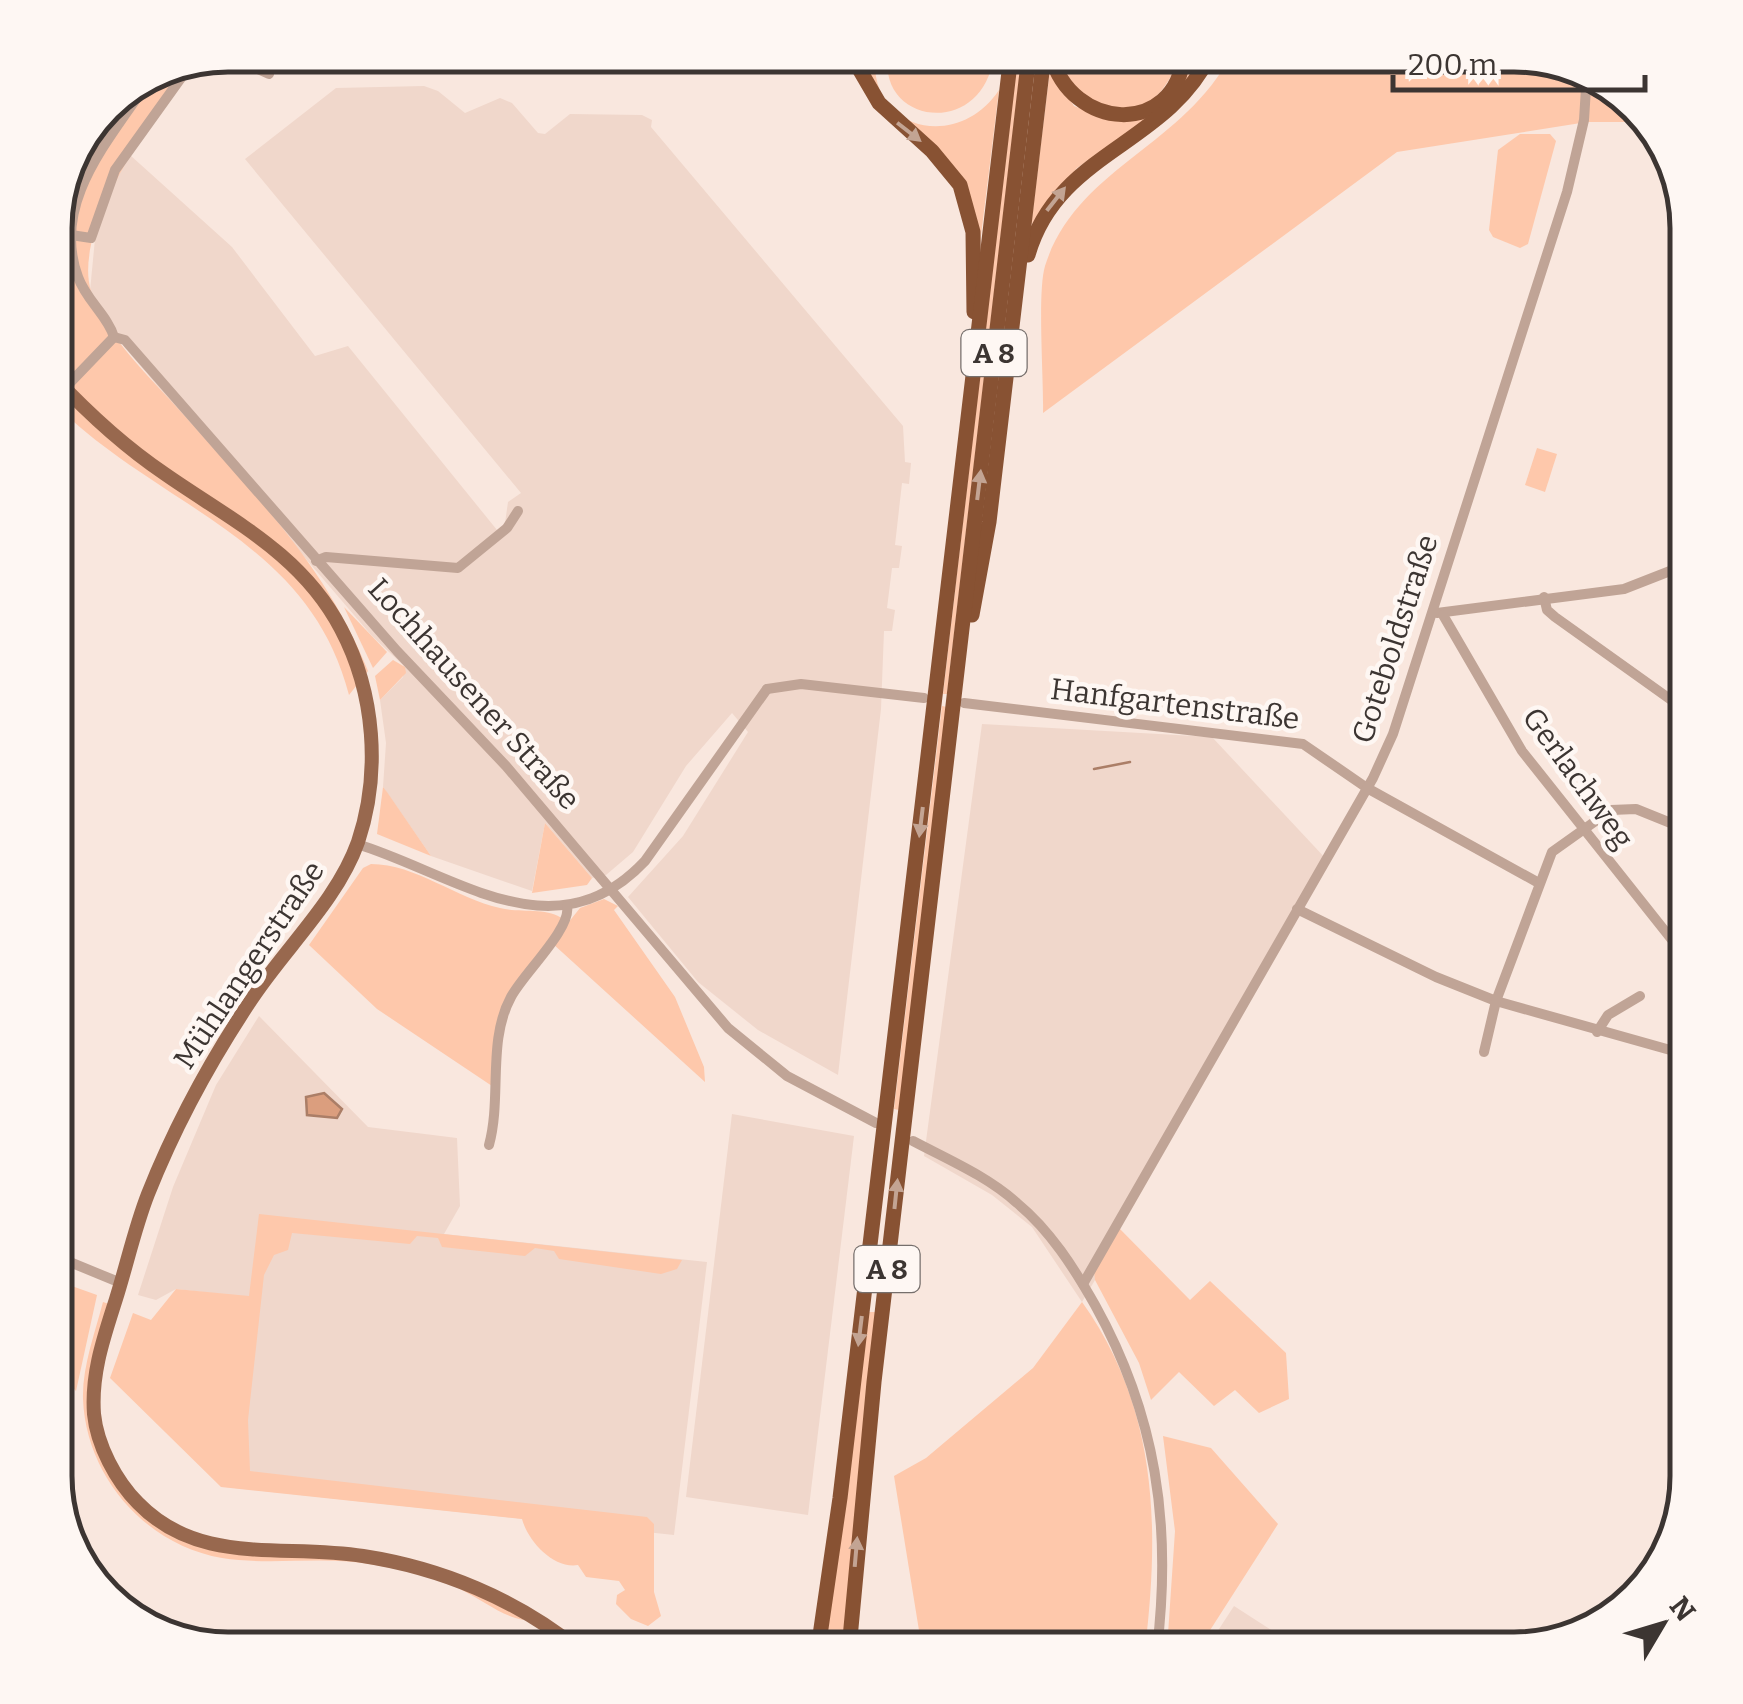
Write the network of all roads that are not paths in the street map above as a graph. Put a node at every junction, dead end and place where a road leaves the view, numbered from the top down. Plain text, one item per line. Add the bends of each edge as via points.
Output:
1 (862, 73) edge
2 (1009, 73) edge
3 (1027, 73) edge
4 (1045, 73) edge
5 (1056, 73) edge
6 (1178, 73) edge
7 (1198, 73) edge
8 (179, 81) edge
9 (1586, 90) edge
10 (131, 107) edge
11 (73, 222) edge
12 (73, 235) edge
13 (73, 251) edge
14 (1017, 286) junction
15 (114, 337) junction
16 (977, 347) junction
17 (73, 372) edge
18 (73, 394) edge
19 (518, 511) dead end
20 (316, 561) junction
21 (1670, 571) edge
22 (1544, 598) junction
23 (1437, 613) junction
24 (959, 651) junction
25 (761, 677) dead end
26 (767, 689) junction
27 (924, 698) dead end
28 (1670, 699) edge
29 (964, 703) dead end
30 (1367, 788) junction
31 (1670, 822) edge
32 (1582, 828) junction
33 (357, 844) junction
34 (1537, 882) junction
35 (610, 890) junction
36 (567, 906) junction
37 (1297, 909) junction
38 (1670, 938) edge
39 (1640, 996) dead end
40 (1496, 1001) junction
41 (1597, 1032) junction
42 (1670, 1050) edge
43 (1484, 1052) dead end
44 (876, 1123) dead end
45 (913, 1141) dead end
46 (489, 1146) dead end
47 (73, 1263) edge
48 (121, 1283) junction
49 (1083, 1284) junction
50 (553, 1632) edge
51 (821, 1632) edge
52 (851, 1632) edge
53 (1158, 1632) edge

1 -> 16 highway via 880,103 960,185 973,232
2 - 16 highway, A 8
24 -> 3 highway, A 8
4 - 14 highway
5 - 6 highway via 1075,100 1121,116 1160,101
14 -> 7 highway via 1051,203 1103,155 1164,116
8 - 12 street via 115,170 91,238
9 - 23 street, Goteboldstraße via 1568,192
10 - 11 street via 83,180
13 - 15 street, Lochhausener Straße via 79,282
14 - 24 highway via 987,537
15 - 17 street
15 - 20 street, Lochhausener Straße via 125,340
16 -> 51 highway, A 8
18 - 33 main road, Mühlangerstraße via 162,472 274,546 328,606 357,665 372,740 369,798
19 - 20 street via 458,568
20 - 35 street, Lochhausener Straße via 506,766
21 - 22 street via 1624,590
22 - 23 street
22 - 28 street via 1555,617
23 - 30 street, Goteboldstraße
23 - 32 street, Gerlachweg via 1522,752
52 -> 24 highway, A 8
25 - 26 street
26 - 27 street via 801,684
26 - 35 street via 645,861
29 - 30 street, Hanfgartenstraße via 1303,744
30 - 34 street, Hanfgartenstraße
30 - 37 street, Goteboldstraße
31 - 32 street via 1624,808
32 - 34 street via 1552,852
32 - 38 street, Gerlachweg
33 - 36 street via 504,901
33 - 48 main road, Mühlangerstraße via 209,1068 148,1195
34 - 40 street
35 - 36 street
35 - 44 street, Lochhausener Straße via 744,1044 804,1087
36 - 46 street via 565,924 504,1012
37 - 40 street
37 - 49 street, Goteboldstraße
39 - 41 street via 1608,1015
40 - 41 street
40 - 43 street
41 - 42 street
45 - 49 street via 1020,1204
47 - 48 street
48 - 50 main road, Mühlangerstraße via 98,1356 94,1418 114,1470 138,1504 186,1537 221,1548 360,1555 423,1569 513,1605
49 - 53 street via 1132,1375 1150,1432 1163,1536

